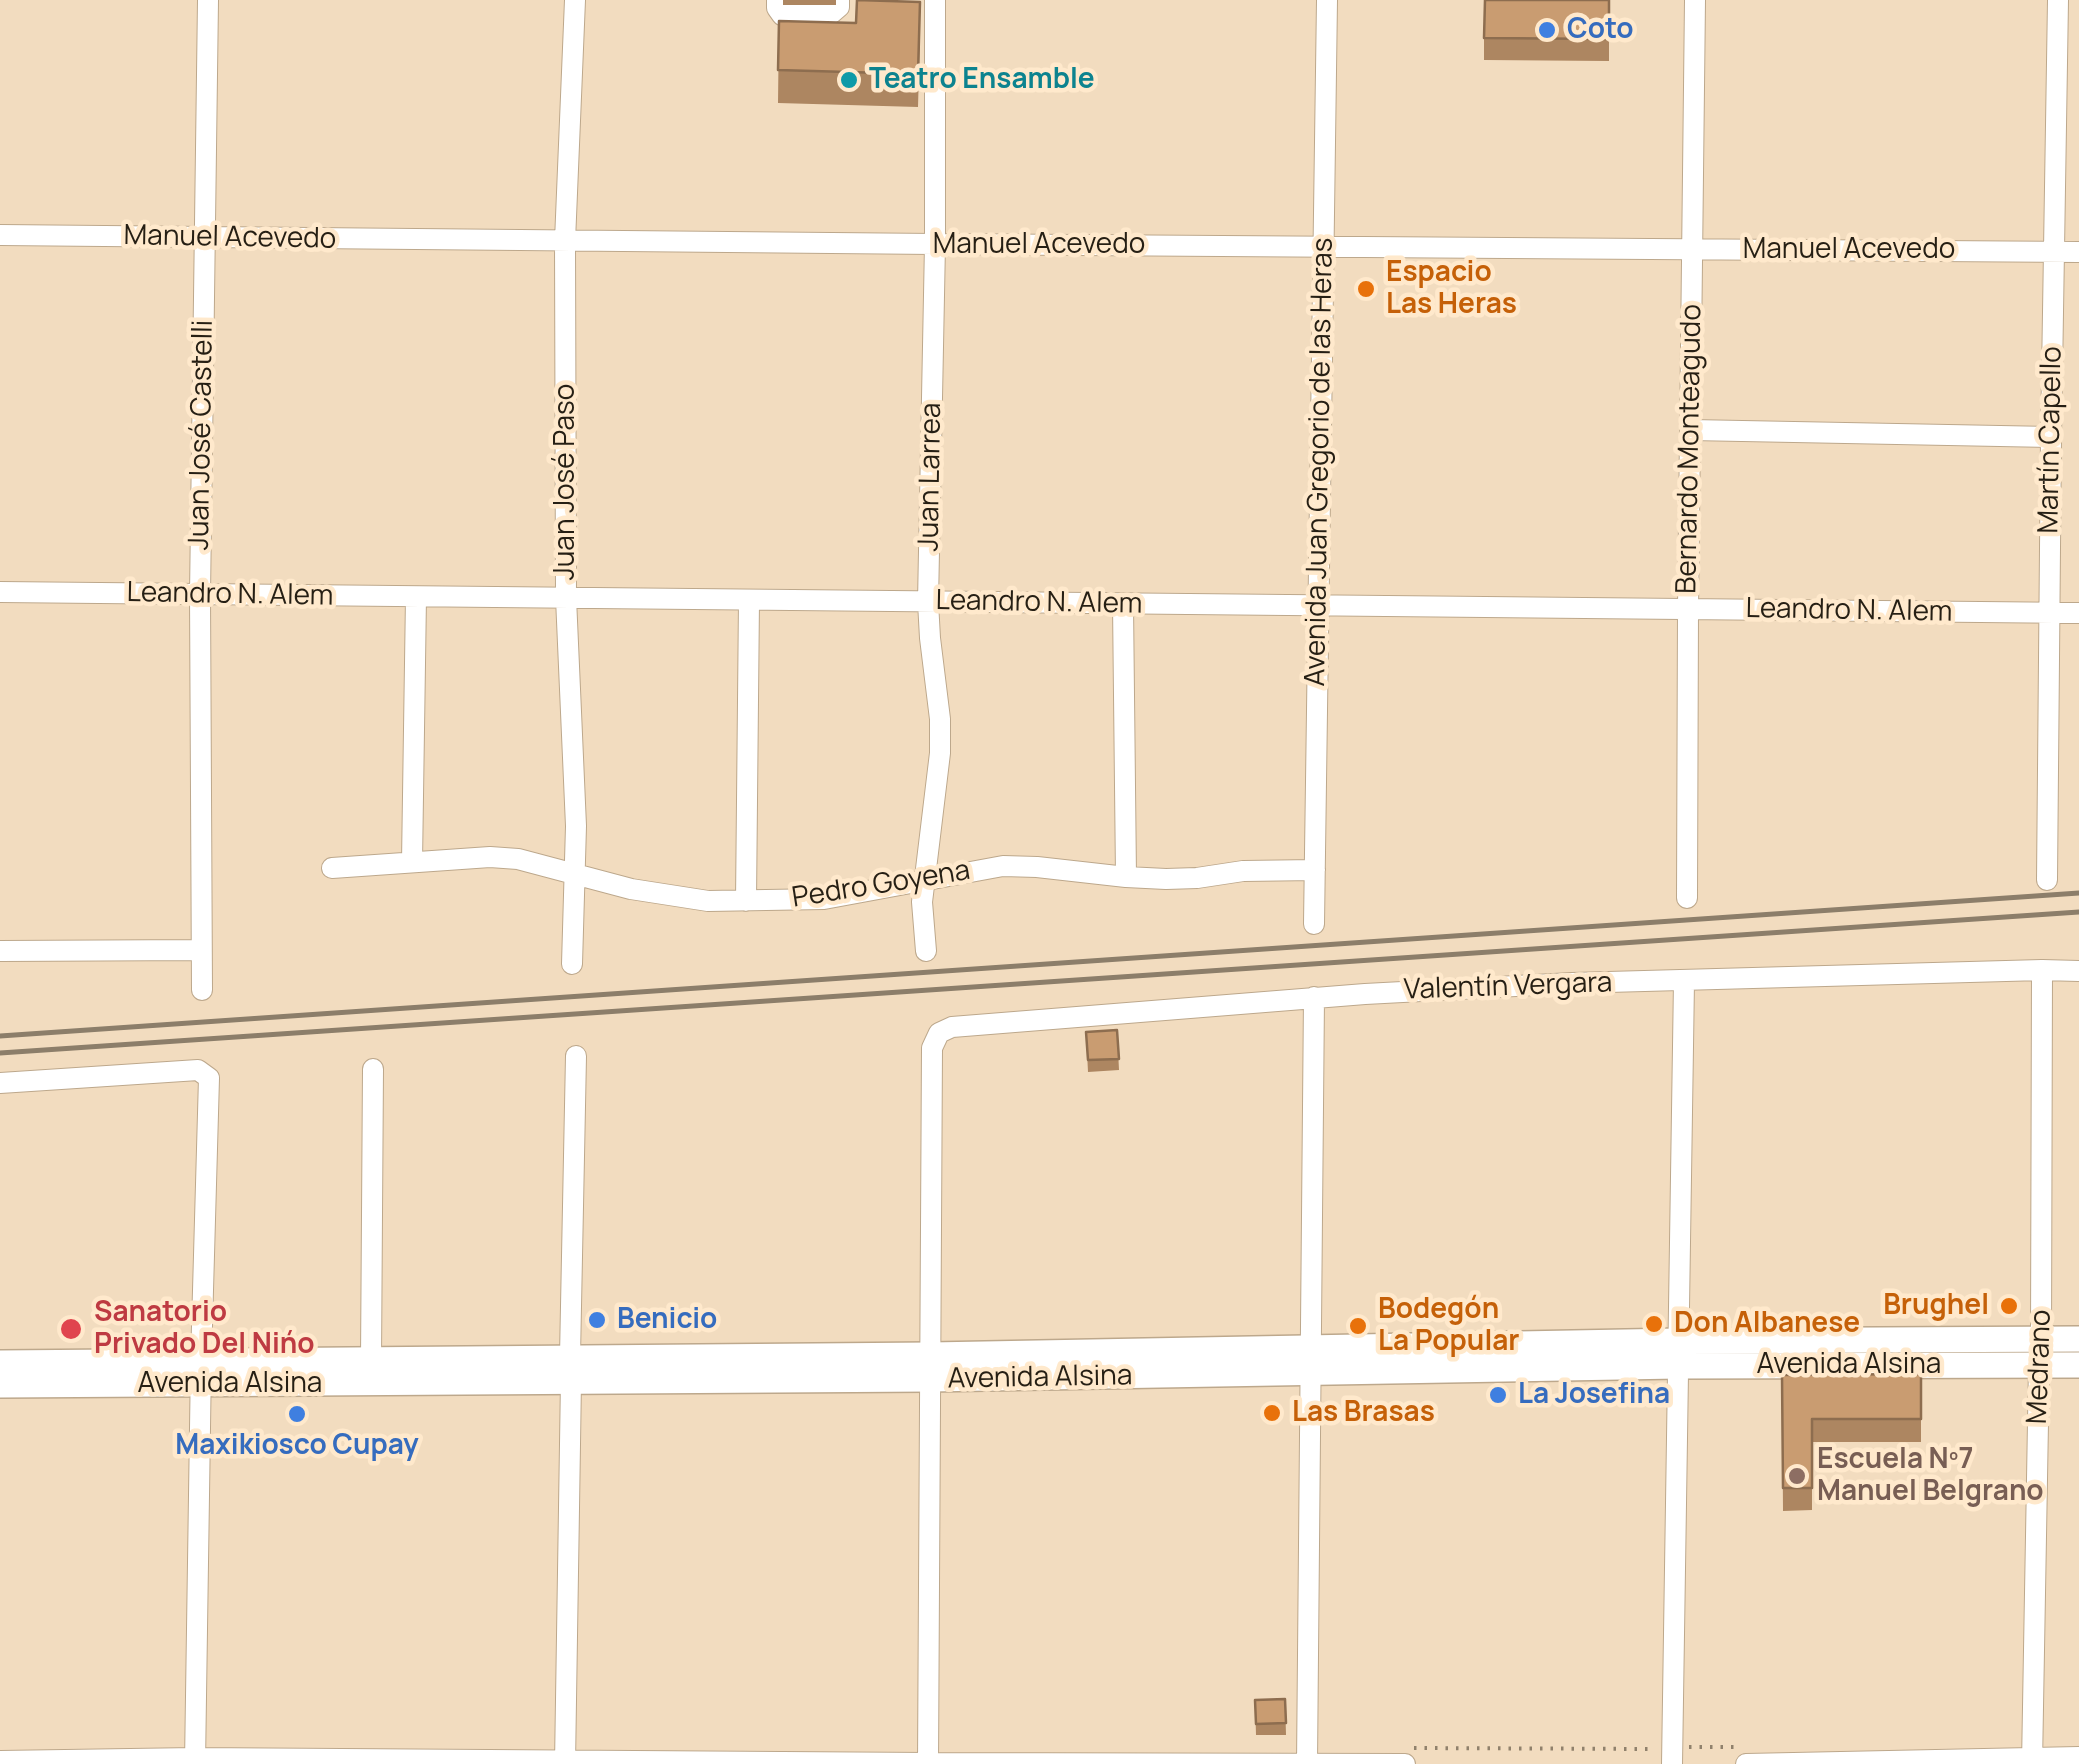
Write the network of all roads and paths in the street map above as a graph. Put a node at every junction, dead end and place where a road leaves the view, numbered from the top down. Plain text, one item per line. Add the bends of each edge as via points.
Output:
1 (208, 0) edge
2 (575, 0) edge
3 (776, 0) edge
4 (839, 0) edge
5 (935, 0) edge
6 (1327, 0) edge
7 (1695, 0) edge
8 (2058, 0) edge
9 (0, 235) edge
10 (204, 238) junction
11 (566, 241) junction
12 (935, 244) junction
13 (1323, 246) junction
14 (1693, 249) junction
15 (2054, 252) junction
16 (2079, 252) edge
17 (1691, 430) junction
18 (2051, 436) junction
19 (0, 592) edge
20 (200, 594) junction
21 (416, 597) junction
22 (566, 598) junction
23 (748, 600) junction
24 (928, 602) junction
25 (1123, 604) junction
26 (1318, 606) junction
27 (1688, 609) junction
28 (2050, 613) junction
29 (2079, 613) edge
30 (412, 862) junction
31 (332, 868) dead end
32 (1315, 870) junction
33 (576, 876) junction
34 (1126, 877) junction
35 (925, 880) junction
36 (2046, 880) dead end
37 (1687, 898) dead end
38 (746, 901) junction
39 (1314, 924) dead end
40 (202, 950) junction
41 (0, 951) edge
42 (926, 951) dead end
43 (572, 964) dead end
44 (2042, 970) junction
45 (2079, 971) edge
46 (1684, 982) junction
47 (202, 990) dead end
48 (1314, 997) junction
49 (576, 1056) dead end
50 (374, 1069) dead end
51 (0, 1083) edge
52 (2079, 1339) edge
53 (2040, 1352) junction
54 (1679, 1354) junction
55 (370, 1359) junction
56 (1311, 1360) junction
57 (0, 1363) edge
58 (2079, 1365) edge
59 (930, 1367) junction
60 (570, 1368) junction
61 (201, 1372) junction
62 (0, 1385) edge
63 (2079, 1756) edge
64 (0, 1761) edge
65 (195, 1761) edge
66 (2032, 1761) edge
67 (566, 1762) edge
68 (928, 1764) edge
69 (1306, 1764) edge
70 (1406, 1764) edge
71 (1672, 1764) edge
72 (1746, 1764) edge

1 - 10 street, Juan José Castelli
2 - 11 street, Juan José Paso
3 - 4 street via 782,16 832,14
5 - 12 street, Juan Larrea
6 - 13 street, Avenida Juan Gregorio de las Heras
7 - 14 street, Bernardo Monteagudo
8 - 15 street, Martín Capello
9 - 10 street, Manuel Acevedo
10 - 11 street, Manuel Acevedo
10 - 20 street, Juan José Castelli
11 - 12 street, Manuel Acevedo
11 - 22 street, Juan José Paso
12 - 13 street, Manuel Acevedo
12 - 24 street, Juan Larrea
13 - 14 street, Manuel Acevedo
13 - 26 street, Avenida Juan Gregorio de las Heras
14 - 15 street, Manuel Acevedo
14 - 17 street, Bernardo Monteagudo
15 - 16 street, Manuel Acevedo
15 - 18 street, Martín Capello
17 - 18 street
17 - 27 street, Bernardo Monteagudo
18 - 28 street, Martín Capello
19 - 20 street, Leandro N. Alem
20 - 21 street, Leandro N. Alem
20 - 40 street, Juan José Castelli
21 - 22 street, Leandro N. Alem
21 - 30 street
22 - 23 street, Leandro N. Alem
22 - 33 street, Juan José Paso
23 - 24 street, Leandro N. Alem
23 - 38 street
24 - 25 street, Leandro N. Alem
24 - 35 street, Juan Larrea via 940,753
25 - 26 street, Leandro N. Alem
25 - 34 street
26 - 27 street, Leandro N. Alem
26 - 32 street, Avenida Juan Gregorio de las Heras
27 - 28 street, Leandro N. Alem
27 - 37 street, Bernardo Monteagudo
28 - 29 street, Leandro N. Alem
28 - 36 street, Martín Capello
30 - 31 street, Pedro Goyena
30 - 33 street, Pedro Goyena via 490,856
32 - 34 street, Pedro Goyena
32 - 39 street, Avenida Juan Gregorio de las Heras
33 - 38 street, Pedro Goyena via 664,895
33 - 43 street, Juan José Paso
34 - 35 street, Pedro Goyena via 1002,866
35 - 38 street, Pedro Goyena via 824,899
35 - 42 street, Juan Larrea
40 - 41 street
40 - 47 street, Juan José Castelli
44 - 45 street, Valentín Vergara
44 - 46 street, Valentín Vergara
44 - 53 street, Medrano
46 - 48 street, Valentín Vergara
46 - 54 street
48 - 56 street
48 - 59 street, Valentín Vergara via 939,1033 932,1048
49 - 60 street
50 - 55 street
51 - 61 street via 198,1070 209,1078
52 - 53 main road, Avenida Alsina
53 - 54 main road, Avenida Alsina
53 - 58 main road, Avenida Alsina
53 - 66 street, Medrano
54 - 56 main road, Avenida Alsina
54 - 71 street
55 - 60 main road, Avenida Alsina
55 - 61 main road, Avenida Alsina
56 - 59 main road, Avenida Alsina
56 - 69 street
57 - 61 main road, Avenida Alsina
59 - 60 main road, Avenida Alsina
59 - 68 street
60 - 61 main road, Avenida Alsina
60 - 67 street
61 - 62 main road, Avenida Alsina
61 - 65 street
63 - 66 street
64 - 65 street
65 - 67 street
66 - 72 street
67 - 68 street
68 - 69 street
69 - 70 street

